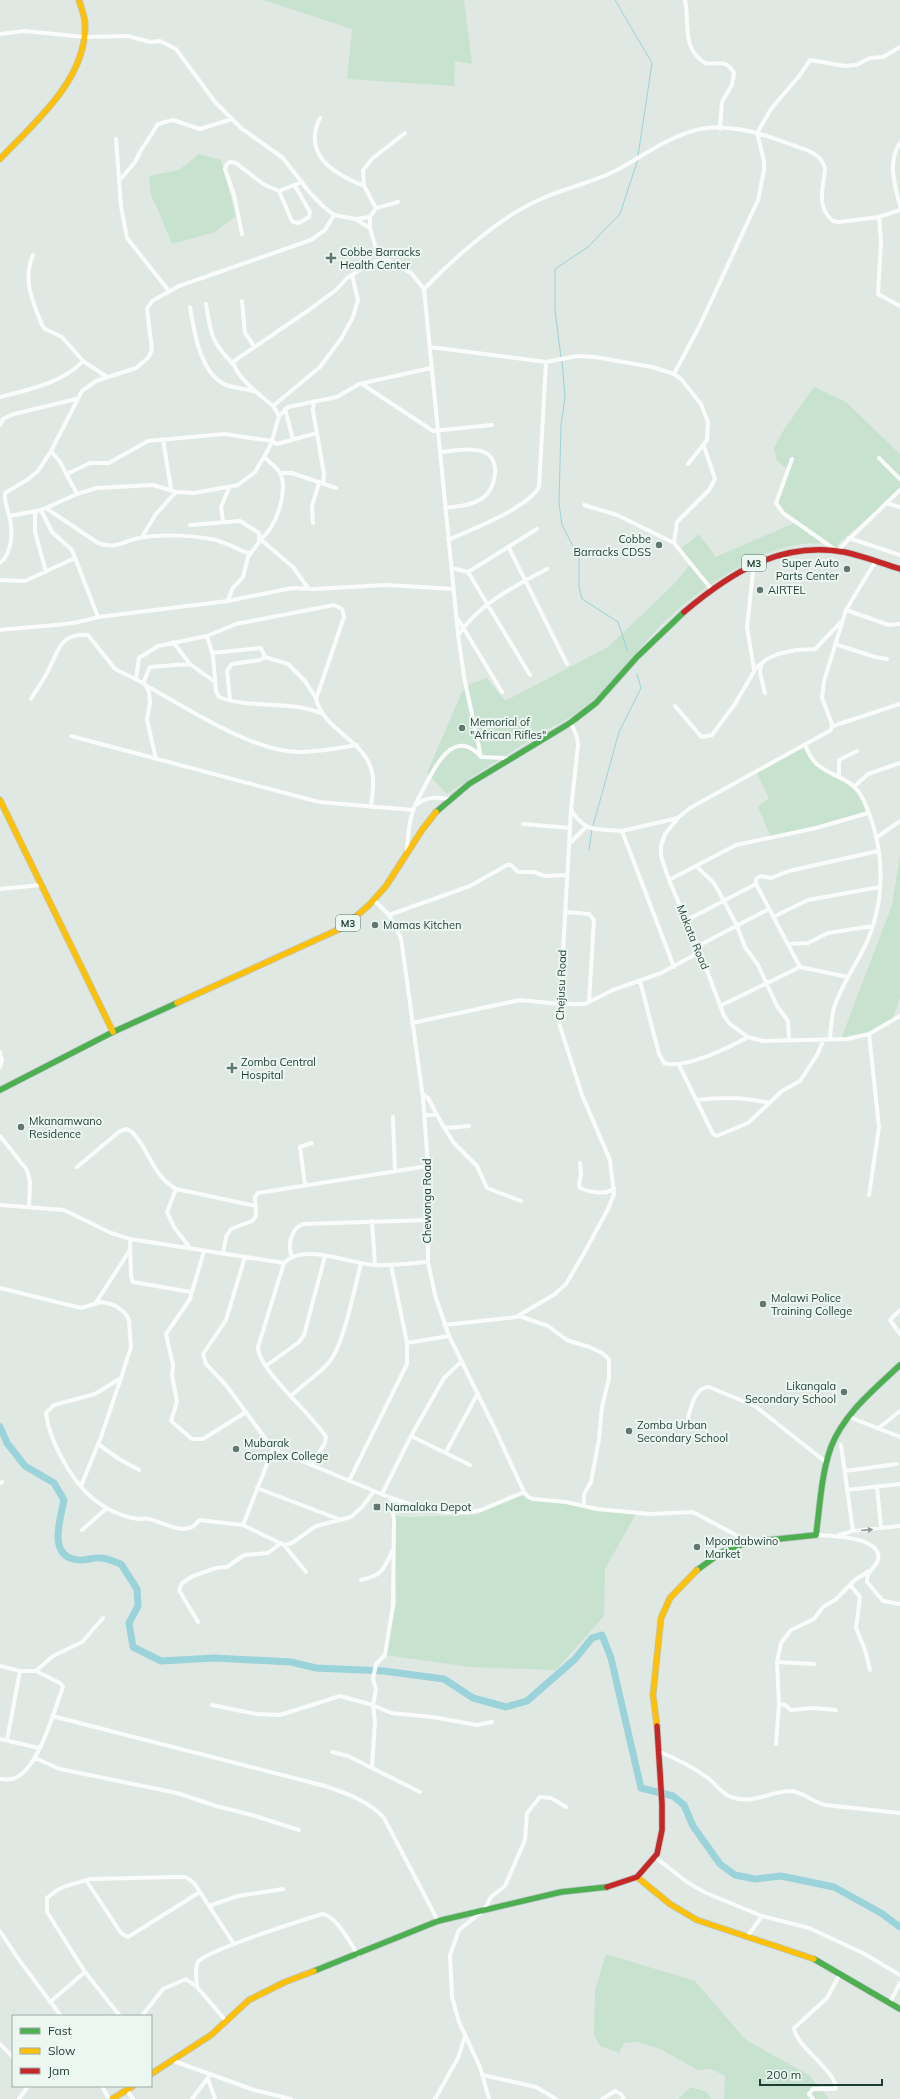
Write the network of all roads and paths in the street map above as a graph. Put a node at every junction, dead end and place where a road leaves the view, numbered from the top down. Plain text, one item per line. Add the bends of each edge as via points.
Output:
1 (79, 0) edge
2 (685, 0) edge
3 (0, 34) edge
4 (84, 36) junction
5 (900, 47) edge
6 (320, 118) dead end
7 (232, 119) junction
8 (720, 129) junction
9 (757, 132) junction
10 (405, 133) dead end
11 (116, 139) dead end
12 (900, 143) edge
13 (0, 159) edge
14 (119, 181) junction
15 (302, 182) junction
16 (295, 186) junction
17 (364, 186) junction
18 (279, 191) junction
19 (398, 202) dead end
20 (900, 206) edge
21 (376, 208) junction
22 (900, 210) edge
23 (334, 215) junction
24 (370, 216) junction
25 (879, 217) junction
26 (355, 219) junction
27 (370, 228) junction
28 (242, 234) dead end
29 (33, 255) dead end
30 (386, 258) junction
31 (352, 275) junction
32 (424, 289) junction
33 (169, 291) junction
34 (242, 301) dead end
35 (206, 304) dead end
36 (900, 306) edge
37 (190, 307) dead end
38 (254, 346) junction
39 (430, 347) junction
40 (83, 361) junction
41 (546, 362) junction
42 (233, 364) junction
43 (431, 368) junction
44 (674, 374) junction
45 (107, 378) junction
46 (362, 384) junction
47 (254, 391) junction
48 (0, 397) edge
49 (285, 397) junction
50 (76, 400) junction
51 (314, 401) junction
52 (273, 406) junction
53 (286, 408) junction
54 (279, 416) junction
55 (0, 425) edge
56 (492, 425) dead end
57 (438, 431) junction
58 (317, 433) junction
59 (163, 440) junction
60 (293, 440) junction
61 (272, 441) junction
62 (704, 446) junction
63 (51, 451) junction
64 (440, 452) junction
65 (264, 458) junction
66 (879, 458) dead end
67 (792, 459) dead end
68 (688, 464) dead end
69 (280, 472) junction
70 (67, 474) junction
71 (900, 479) edge
72 (321, 483) junction
73 (229, 488) junction
74 (336, 488) dead end
75 (171, 490) junction
76 (900, 490) edge
77 (176, 492) junction
78 (77, 494) junction
79 (886, 503) junction
80 (584, 505) dead end
81 (900, 507) edge
82 (445, 508) junction
83 (43, 509) junction
84 (35, 511) junction
85 (10, 516) junction
86 (223, 521) junction
87 (313, 523) dead end
88 (190, 525) dead end
89 (538, 529) dead end
90 (142, 537) junction
91 (849, 538) junction
92 (260, 539) junction
93 (448, 540) junction
94 (674, 543) junction
95 (509, 548) junction
96 (838, 551) junction
97 (250, 554) junction
98 (900, 555) edge
99 (76, 558) junction
100 (875, 562) junction
101 (0, 563) edge
102 (754, 563) junction
103 (451, 568) junction
104 (547, 569) dead end
105 (900, 569) edge
106 (46, 572) junction
107 (468, 572) junction
108 (0, 580) edge
109 (526, 580) junction
110 (308, 588) junction
111 (454, 588) junction
112 (712, 590) junction
113 (228, 601) junction
114 (487, 604) junction
115 (846, 610) junction
116 (98, 616) junction
117 (457, 617) junction
118 (842, 620) junction
119 (900, 624) edge
120 (463, 627) junction
121 (0, 630) edge
122 (458, 634) junction
123 (207, 636) junction
124 (173, 642) junction
125 (835, 644) junction
126 (212, 653) junction
127 (265, 657) junction
128 (887, 659) dead end
129 (761, 663) junction
130 (190, 664) junction
131 (567, 664) dead end
132 (755, 669) junction
133 (760, 671) junction
134 (530, 675) dead end
135 (136, 679) junction
136 (215, 682) junction
137 (144, 684) junction
138 (502, 692) dead end
139 (765, 693) dead end
140 (31, 699) dead end
141 (316, 699) junction
142 (230, 700) junction
143 (900, 704) edge
144 (675, 706) dead end
145 (323, 714) junction
146 (571, 723) junction
147 (833, 726) junction
148 (71, 736) dead end
149 (357, 745) junction
150 (805, 745) junction
151 (856, 751) dead end
152 (481, 757) junction
153 (512, 757) junction
154 (156, 758) junction
155 (900, 763) edge
156 (839, 777) junction
157 (855, 786) junction
158 (450, 799) junction
159 (0, 800) edge
160 (416, 804) junction
161 (371, 807) junction
162 (413, 810) junction
163 (571, 810) junction
164 (868, 813) junction
165 (679, 817) junction
166 (900, 821) edge
167 (523, 824) dead end
168 (586, 827) junction
169 (570, 828) junction
170 (622, 831) junction
171 (876, 838) junction
172 (569, 844) junction
173 (407, 851) junction
174 (878, 851) junction
175 (696, 866) junction
176 (567, 875) junction
177 (669, 880) junction
178 (756, 884) junction
179 (41, 885) junction
180 (880, 887) junction
181 (0, 889) edge
182 (374, 900) junction
183 (724, 901) junction
184 (769, 909) junction
185 (565, 912) junction
186 (389, 915) junction
187 (773, 917) junction
188 (687, 920) junction
189 (737, 926) junction
190 (873, 926) junction
191 (789, 944) junction
192 (698, 946) junction
193 (700, 952) junction
194 (674, 967) junction
195 (800, 967) junction
196 (848, 977) junction
197 (640, 981) junction
198 (766, 984) junction
199 (590, 1002) junction
200 (559, 1004) junction
201 (720, 1006) junction
202 (900, 1016) edge
203 (412, 1023) junction
204 (113, 1032) junction
205 (869, 1034) junction
206 (748, 1037) junction
207 (830, 1038) junction
208 (824, 1039) junction
209 (789, 1040) junction
210 (0, 1052) edge
211 (679, 1065) junction
212 (0, 1067) edge
213 (0, 1090) edge
214 (422, 1092) junction
215 (697, 1100) junction
216 (769, 1103) junction
217 (424, 1115) junction
218 (436, 1115) junction
219 (393, 1117) dead end
220 (443, 1126) junction
221 (469, 1126) dead end
222 (0, 1136) edge
223 (312, 1143) dead end
224 (580, 1163) dead end
225 (428, 1166) junction
226 (77, 1167) dead end
227 (395, 1171) junction
228 (305, 1185) junction
229 (614, 1187) junction
230 (176, 1189) junction
231 (869, 1195) dead end
232 (520, 1202) dead end
233 (0, 1205) edge
234 (256, 1206) junction
235 (29, 1207) junction
236 (428, 1220) junction
237 (372, 1222) junction
238 (130, 1239) junction
239 (190, 1249) junction
240 (130, 1250) junction
241 (204, 1251) junction
242 (223, 1253) junction
243 (292, 1256) junction
244 (325, 1256) junction
245 (245, 1257) junction
246 (428, 1262) junction
247 (284, 1263) junction
248 (361, 1263) junction
249 (374, 1265) junction
250 (391, 1265) junction
251 (0, 1288) edge
252 (192, 1292) junction
253 (95, 1304) junction
254 (900, 1310) edge
255 (519, 1316) junction
256 (444, 1325) junction
257 (900, 1334) edge
258 (449, 1336) junction
259 (407, 1343) junction
260 (462, 1361) junction
261 (900, 1365) edge
262 (266, 1366) junction
263 (121, 1378) junction
264 (478, 1393) junction
265 (291, 1396) junction
266 (900, 1411) edge
267 (246, 1412) junction
268 (849, 1417) junction
269 (686, 1425) dead end
270 (879, 1428) junction
271 (411, 1436) junction
272 (900, 1437) edge
273 (98, 1444) junction
274 (842, 1445) dead end
275 (273, 1449) junction
276 (446, 1452) junction
277 (827, 1463) junction
278 (311, 1464) junction
279 (897, 1464) dead end
280 (470, 1465) dead end
281 (138, 1470) dead end
282 (845, 1471) junction
283 (349, 1481) junction
284 (900, 1484) edge
285 (81, 1486) junction
286 (877, 1486) junction
287 (257, 1488) junction
288 (847, 1490) junction
289 (374, 1491) junction
290 (524, 1492) junction
291 (382, 1494) junction
292 (391, 1498) junction
293 (584, 1506) junction
294 (107, 1508) junction
295 (342, 1521) junction
296 (243, 1525) junction
297 (900, 1526) edge
298 (881, 1528) junction
299 (82, 1530) dead end
300 (853, 1531) junction
301 (816, 1535) junction
302 (835, 1536) junction
303 (749, 1542) junction
304 (283, 1544) junction
305 (394, 1548) junction
306 (869, 1571) junction
307 (306, 1572) dead end
308 (361, 1580) dead end
309 (851, 1586) junction
310 (900, 1604) edge
311 (103, 1618) dead end
312 (198, 1622) dead end
313 (778, 1662) junction
314 (814, 1664) dead end
315 (0, 1666) edge
316 (870, 1670) dead end
317 (36, 1671) junction
318 (20, 1672) junction
319 (779, 1704) junction
320 (212, 1705) dead end
321 (373, 1705) junction
322 (836, 1710) dead end
323 (52, 1716) junction
324 (492, 1722) dead end
325 (0, 1739) edge
326 (7, 1740) junction
327 (776, 1744) dead end
328 (39, 1748) junction
329 (332, 1752) dead end
330 (660, 1752) junction
331 (35, 1758) junction
332 (372, 1767) junction
333 (0, 1779) edge
334 (420, 1792) dead end
335 (566, 1807) dead end
336 (900, 1813) edge
337 (299, 1830) dead end
338 (655, 1857) junction
339 (637, 1877) junction
340 (86, 1880) junction
341 (283, 1889) dead end
342 (200, 1892) junction
343 (210, 1906) junction
344 (484, 1910) junction
345 (762, 1916) junction
346 (438, 1921) junction
347 (0, 1931) edge
348 (747, 1938) junction
349 (234, 1944) junction
350 (358, 1955) junction
351 (85, 1972) junction
352 (840, 1974) junction
353 (900, 1975) edge
354 (900, 1983) edge
355 (197, 1987) junction
356 (50, 2002) junction
357 (890, 2002) junction
358 (900, 2009) edge
359 (60, 2015) edge
360 (119, 2015) edge
361 (143, 2015) edge
362 (226, 2021) junction
363 (465, 2036) junction
364 (0, 2044) edge
365 (12, 2055) edge
366 (171, 2060) junction
367 (152, 2073) edge
368 (483, 2075) junction
369 (209, 2077) junction
370 (27, 2087) edge
371 (103, 2087) edge
372 (132, 2087) edge
373 (127, 2090) junction
374 (19, 2099) edge
375 (109, 2099) edge
376 (112, 2099) edge
377 (132, 2099) edge
378 (192, 2099) edge
379 (215, 2099) edge
380 (291, 2099) edge
381 (435, 2099) edge
382 (490, 2099) edge
383 (556, 2099) edge
384 (602, 2099) edge
385 (624, 2099) edge
386 (813, 2099) edge

1 - 4 main road
2 - 8 street via 688,13 687,38 691,47 705,63 722,62 734,73 732,85 722,102
3 - 4 street via 25,31
4 - 7 street via 128,36 170,45 176,49 215,102
4 - 13 main road via 81,56 69,80
5 - 9 street via 883,57 870,58 856,65 845,66 809,60 800,75 771,109
6 - 17 street via 315,127 314,142 318,153 338,174
7 - 14 street via 200,129 173,120 158,124 135,162
7 - 15 street via 284,158
8 - 9 street
8 - 32 street via 702,129 688,133 613,172 540,199 500,223 444,268
9 - 25 street via 821,158 826,168 821,190 822,203 832,221
9 - 44 street via 764,170 758,200 700,325
10 - 17 street via 365,165
11 - 14 street
12 - 20 street via 893,176
14 - 33 street via 127,238
15 - 16 street
15 - 23 street
16 - 18 street
16 - 18 street via 310,212 309,217 299,223 293,222
17 - 21 street
18 - 28 street via 253,178 236,163 226,164 225,169 234,195
19 - 21 street
21 - 24 street
22 - 25 street
23 - 26 street
23 - 33 street via 325,230 311,240
24 - 26 street
24 - 27 street
25 - 36 street via 881,242 878,294
26 - 27 street
27 - 30 street via 376,249 381,257
29 - 40 street via 28,291 42,325 62,337
30 - 31 street
30 - 32 street via 411,273
31 - 38 street via 309,310
31 - 49 street via 358,300 353,317 341,339 320,367
32 - 39 street
33 - 45 street via 152,301 147,309 151,354 136,368
34 - 38 street via 245,333
35 - 42 street via 210,332 217,347
37 - 47 street via 196,340 212,374 227,385
38 - 42 street via 236,358
39 - 41 street
39 - 43 street
40 - 45 street
40 - 48 street via 68,374 27,390
41 - 44 street via 577,356 595,356
41 - 93 street via 539,487 535,494 514,508
42 - 47 street
43 - 46 street
43 - 57 street
44 - 62 street via 702,404 706,413 709,434
45 - 50 street via 89,384
46 - 51 street via 336,397
46 - 57 street via 429,430
47 - 52 street
49 - 52 street
49 - 53 street
50 - 55 street via 14,414
50 - 63 street
51 - 53 street
51 - 58 street
52 - 54 street
53 - 54 street
53 - 60 street
54 - 61 street
56 - 57 street
57 - 64 street
58 - 60 street
58 - 72 street via 324,474
59 - 61 street via 224,434
59 - 70 street via 143,443 105,464 90,463
59 - 75 street
60 - 61 street via 277,444
61 - 65 street
62 - 68 street
62 - 94 street via 715,479 709,490 677,522
63 - 70 street
63 - 85 street via 38,471 5,493
64 - 82 street
64 - 82 street via 476,450 492,458 494,466 495,480 483,499 471,504
65 - 69 street
65 - 73 street via 255,472
66 - 71 street
67 - 96 street via 776,503 783,513
69 - 72 street via 292,473
69 - 92 street via 282,495 278,514 271,530
70 - 78 street
72 - 74 street
72 - 87 street via 312,506
73 - 77 street via 204,493
73 - 86 street via 221,506
75 - 77 street
75 - 78 street via 146,485 96,488
76 - 79 street
77 - 90 street via 156,514
78 - 83 street
79 - 81 street
79 - 91 street
80 - 94 street via 617,515
82 - 93 street
83 - 84 street
83 - 90 street via 107,546
83 - 99 street via 52,532 68,546
84 - 85 street
84 - 106 street via 35,532
85 - 101 street via 9,548 6,557
86 - 88 street
86 - 92 street via 240,520 256,529
89 - 95 street
90 - 97 street via 188,536 216,540
91 - 96 street
91 - 98 street
92 - 97 street
92 - 110 street via 293,567
93 - 103 street
94 - 112 street
95 - 107 street
95 - 109 street
96 - 100 main road, M3
96 - 102 main road, M3 via 798,550
97 - 113 street via 241,580 232,589
99 - 106 street
99 - 116 street
100 - 105 main road, M3
100 - 115 street
102 - 112 main road, M3
102 - 132 street via 747,627
103 - 107 street
103 - 111 street
104 - 109 street
106 - 108 street via 25,581
107 - 114 street
109 - 114 street
109 - 131 street
110 - 111 street via 391,585
110 - 113 street via 282,589
111 - 117 street
112 - 146 main road, M3 via 683,612 637,657 604,698
113 - 116 street
114 - 120 street
114 - 134 street
115 - 118 street
115 - 119 street via 889,625
116 - 121 street via 60,625
117 - 120 street
117 - 122 street
118 - 125 street
118 - 129 street via 815,649 787,651
120 - 122 street
120 - 138 street
122 - 152 street via 464,677
123 - 124 street
123 - 126 street
123 - 141 street via 236,624 334,605 342,609 344,617
124 - 130 street
124 - 135 street via 158,646 142,655 137,663
125 - 128 street
125 - 147 street via 822,694
126 - 127 street via 260,648
126 - 136 street
127 - 141 street via 288,664 305,681
127 - 142 street via 232,664 227,671
129 - 132 street
129 - 133 street
130 - 136 street
130 - 137 street via 150,667
132 - 133 street
132 - 144 street via 736,704 712,735 702,737
133 - 139 street
135 - 137 street
135 - 140 street via 115,669 90,636 77,635 64,640 59,646 49,670
136 - 142 street via 217,696
137 - 149 street via 230,732 286,751 309,752
137 - 154 street via 149,692 147,720
141 - 145 street
142 - 145 street via 252,704 308,707
143 - 147 street
145 - 149 street
146 - 153 main road, M3
146 - 163 street, Chejusu Road via 578,745
147 - 150 street, Makata Road via 826,734
148 - 154 street
149 - 161 street via 372,771
150 - 156 street via 814,762
150 - 165 street, Makata Road via 695,805
151 - 156 street via 839,760
152 - 153 street
152 - 160 street via 473,748 464,745 447,752 438,761
153 - 158 main road, M3 via 471,782
154 - 161 street via 320,802
155 - 157 street via 868,774
156 - 157 street
157 - 164 street
158 - 160 street via 427,797
158 - 173 main road, M3 via 425,824
159 - 179 main road
160 - 162 street
161 - 162 street
162 - 173 street
163 - 168 street
163 - 169 street, Chejusu Road
164 - 171 street
164 - 175 street via 736,845
165 - 170 street
165 - 177 street, Makata Road via 665,834 661,846 661,856
166 - 171 street
167 - 169 street
168 - 170 street
168 - 172 street
169 - 172 street, Chejusu Road
170 - 194 street
171 - 174 street
172 - 176 street, Chejusu Road
173 - 182 main road, M3 via 391,879
174 - 178 street via 773,877 760,876 756,879
174 - 180 street via 881,864
175 - 177 street
175 - 183 street via 713,882
176 - 185 street, Chejusu Road
176 - 186 street via 546,876 534,872 517,872 510,864 465,888
177 - 188 street, Makata Road
178 - 183 street
178 - 184 street
179 - 181 street
179 - 204 main road
180 - 187 street via 808,900
180 - 190 street
182 - 186 street, Chewonga Road
182 - 204 main road, M3 via 356,917 332,933
183 - 188 street
183 - 189 street
184 - 187 street
184 - 189 street
185 - 199 street via 589,914 594,920
185 - 200 street, Chejusu Road
186 - 203 street, Chewonga Road via 401,938
187 - 191 street
188 - 192 street, Makata Road
189 - 192 street
189 - 198 street via 745,947 758,965
190 - 191 street via 828,933 808,943
190 - 196 street
191 - 195 street
192 - 193 street, Makata Road
193 - 194 street
193 - 201 street, Makata Road
194 - 197 street
195 - 196 street
195 - 198 street
196 - 207 street via 835,1006
197 - 199 street via 613,990
197 - 211 street via 659,1054 664,1062
198 - 201 street
198 - 209 street via 788,1021
199 - 200 street via 580,1005
200 - 203 street via 514,1000
200 - 229 street, Chejusu Road via 560,1027 582,1095 607,1149
201 - 206 street, Makata Road via 730,1024
202 - 205 street, Makata Road
203 - 214 street, Chewonga Road
204 - 213 main road, M3
205 - 207 street, Makata Road via 847,1039
205 - 231 street via 879,1127
206 - 209 street, Makata Road via 763,1042
206 - 211 street via 729,1047
207 - 208 street, Makata Road
208 - 209 street, Makata Road
208 - 216 street via 804,1076
210 - 212 street
211 - 215 street
214 - 217 street, Chewonga Road
214 - 218 street via 428,1098
215 - 216 street via 713,1098
215 - 216 street via 713,1134 717,1136 748,1123
217 - 218 street
217 - 225 street, Chewonga Road
218 - 220 street
219 - 227 street
220 - 221 street
220 - 232 street via 454,1143 477,1166 487,1188
222 - 235 street via 27,1170 30,1182
223 - 228 street via 300,1147
224 - 229 street via 580,1188 607,1192
225 - 227 street
225 - 236 street, Chewonga Road
226 - 230 street via 120,1130 127,1129 135,1135 160,1176
227 - 228 street
228 - 234 street via 258,1193 255,1197
229 - 255 street, Chejusu Road via 608,1209 563,1288
230 - 234 street
230 - 239 street via 167,1212 170,1221
233 - 235 street
234 - 242 street via 256,1216 252,1221 231,1228 228,1232
235 - 238 street via 64,1210
236 - 237 street
236 - 246 street, Chewonga Road
237 - 243 street via 303,1224 296,1229 290,1241
237 - 249 street
238 - 239 street
238 - 240 street
239 - 241 street
240 - 252 street via 133,1282
240 - 253 street
241 - 242 street
241 - 252 street
242 - 245 street
243 - 244 street
243 - 247 street
244 - 248 street
244 - 262 street via 304,1335 299,1342
245 - 247 street
245 - 267 street via 226,1320 203,1354 206,1364
246 - 250 street
246 - 256 street, Chewonga Road
247 - 262 street via 258,1347 260,1358
248 - 249 street
248 - 265 street via 347,1318 333,1356 314,1378
249 - 250 street
250 - 259 street
251 - 253 street via 71,1306 88,1307
252 - 267 street via 185,1308 166,1334 173,1365 176,1402 171,1422 192,1438 202,1439
253 - 263 street via 107,1303 116,1306 129,1320 131,1347
254 - 257 street via 890,1320
255 - 256 street
255 - 293 street via 548,1326 567,1340 592,1349 609,1359 609,1378 602,1407 600,1438 591,1482 584,1494
256 - 258 street, Chewonga Road
258 - 259 street
258 - 260 street, Chewonga Road
259 - 283 street via 408,1354 403,1373
260 - 264 street, Chewonga Road
260 - 271 street via 444,1378
261 - 268 main road
262 - 265 street
263 - 273 street
263 - 285 street via 95,1394 54,1405 46,1413 56,1447
264 - 276 street
264 - 290 street, Chewonga Road
265 - 278 street via 326,1437 325,1443
266 - 270 street
267 - 275 street
268 - 270 street
268 - 277 main road via 836,1435
269 - 277 street via 697,1393 709,1387 755,1406
270 - 272 street
271 - 276 street
271 - 291 street
273 - 281 street
273 - 285 street
274 - 282 street
275 - 278 street
275 - 287 street
276 - 280 street
277 - 301 main road
278 - 283 street
279 - 282 street
282 - 288 street
283 - 289 street
284 - 286 street
285 - 294 street
286 - 288 street
286 - 298 street
287 - 295 street
287 - 296 street
288 - 300 street
289 - 291 street
289 - 295 street via 357,1512
290 - 292 street via 481,1510 460,1513 424,1509
290 - 293 street via 528,1497
291 - 292 street
292 - 305 street
293 - 303 street via 650,1514 693,1512
294 - 296 street via 126,1516 148,1519 174,1528 191,1528 199,1520
294 - 299 street
295 - 304 street via 316,1526 292,1543
296 - 304 street
297 - 298 street
300 -> 298 street
300 - 302 street
301 - 302 street
301 - 303 main road
302 - 306 street via 874,1547 878,1560
303 - 330 main road via 722,1552 695,1571 672,1593 663,1611 653,1695
304 - 307 street
304 - 312 street via 268,1553 244,1555 227,1567 193,1576 182,1583 179,1590
305 - 308 street via 385,1568 372,1577
305 - 321 street via 392,1615 385,1655 375,1667 373,1679 376,1688
306 - 309 street
306 - 310 street via 867,1582 882,1601
309 - 313 street via 823,1607 814,1619 790,1632 781,1643
309 - 316 street via 860,1597 856,1628
311 - 317 street via 82,1642 52,1656
313 - 314 street
313 - 319 street
315 - 318 street
317 - 318 street
317 - 323 street via 63,1687
318 - 326 street
319 - 322 street via 790,1710
319 - 327 street
320 - 321 street via 272,1716 293,1712 340,1696
321 - 324 street via 391,1713 477,1725
321 - 332 street via 375,1721
323 - 328 street
323 - 346 street via 325,1786 361,1800 384,1818
325 - 326 street
326 - 328 street
328 - 331 street
329 - 332 street
330 - 336 street via 688,1764 710,1779 725,1795 736,1799 759,1799 790,1791 802,1794 819,1804
330 - 338 main road via 662,1804 660,1845
331 - 333 street via 18,1777 12,1780
331 - 337 street via 60,1769 177,1793
332 - 334 street
335 - 344 street via 546,1797 540,1797 536,1801 526,1816 525,1840 505,1886 491,1897
338 - 339 main road
338 - 345 street via 687,1882
339 - 344 main road via 607,1887 561,1892
339 - 348 main road via 670,1904 696,1920
340 - 342 street via 164,1876 186,1878 192,1880
340 - 342 street via 121,1933 128,1937
340 - 351 street via 57,1890 47,1898 46,1906
341 - 343 street via 238,1896
342 - 343 street
343 - 349 street
344 - 346 main road
344 - 363 street via 459,1930 450,1955 452,1997
345 - 348 street
345 - 353 street via 822,1934 863,1952
346 - 350 main road
347 - 356 street
348 - 352 main road via 805,1955
349 - 350 street via 326,1914 335,1922
349 - 355 street via 200,1961 197,1966
350 - 362 main road via 264,1991 249,2000
351 - 356 street
351 - 360 street
352 - 357 main road
352 - 386 street via 827,1998 794,2028 798,2039 832,2077 836,2086 836,2089 832,2090 813,2089 809,2094
354 - 357 street
355 - 361 street via 186,1980 167,1987
355 - 362 street
356 - 359 street
357 - 358 main road
362 - 366 main road via 211,2035
363 - 368 street
363 - 381 street via 458,2058
364 - 365 street
366 - 367 main road
366 - 369 street
368 - 382 street
368 - 383 street via 536,2087
369 - 378 street
369 - 379 street
369 - 380 street
370 - 374 street
371 - 375 street
372 - 373 main road
373 - 376 main road
373 - 377 street
384 - 385 street via 615,2091

